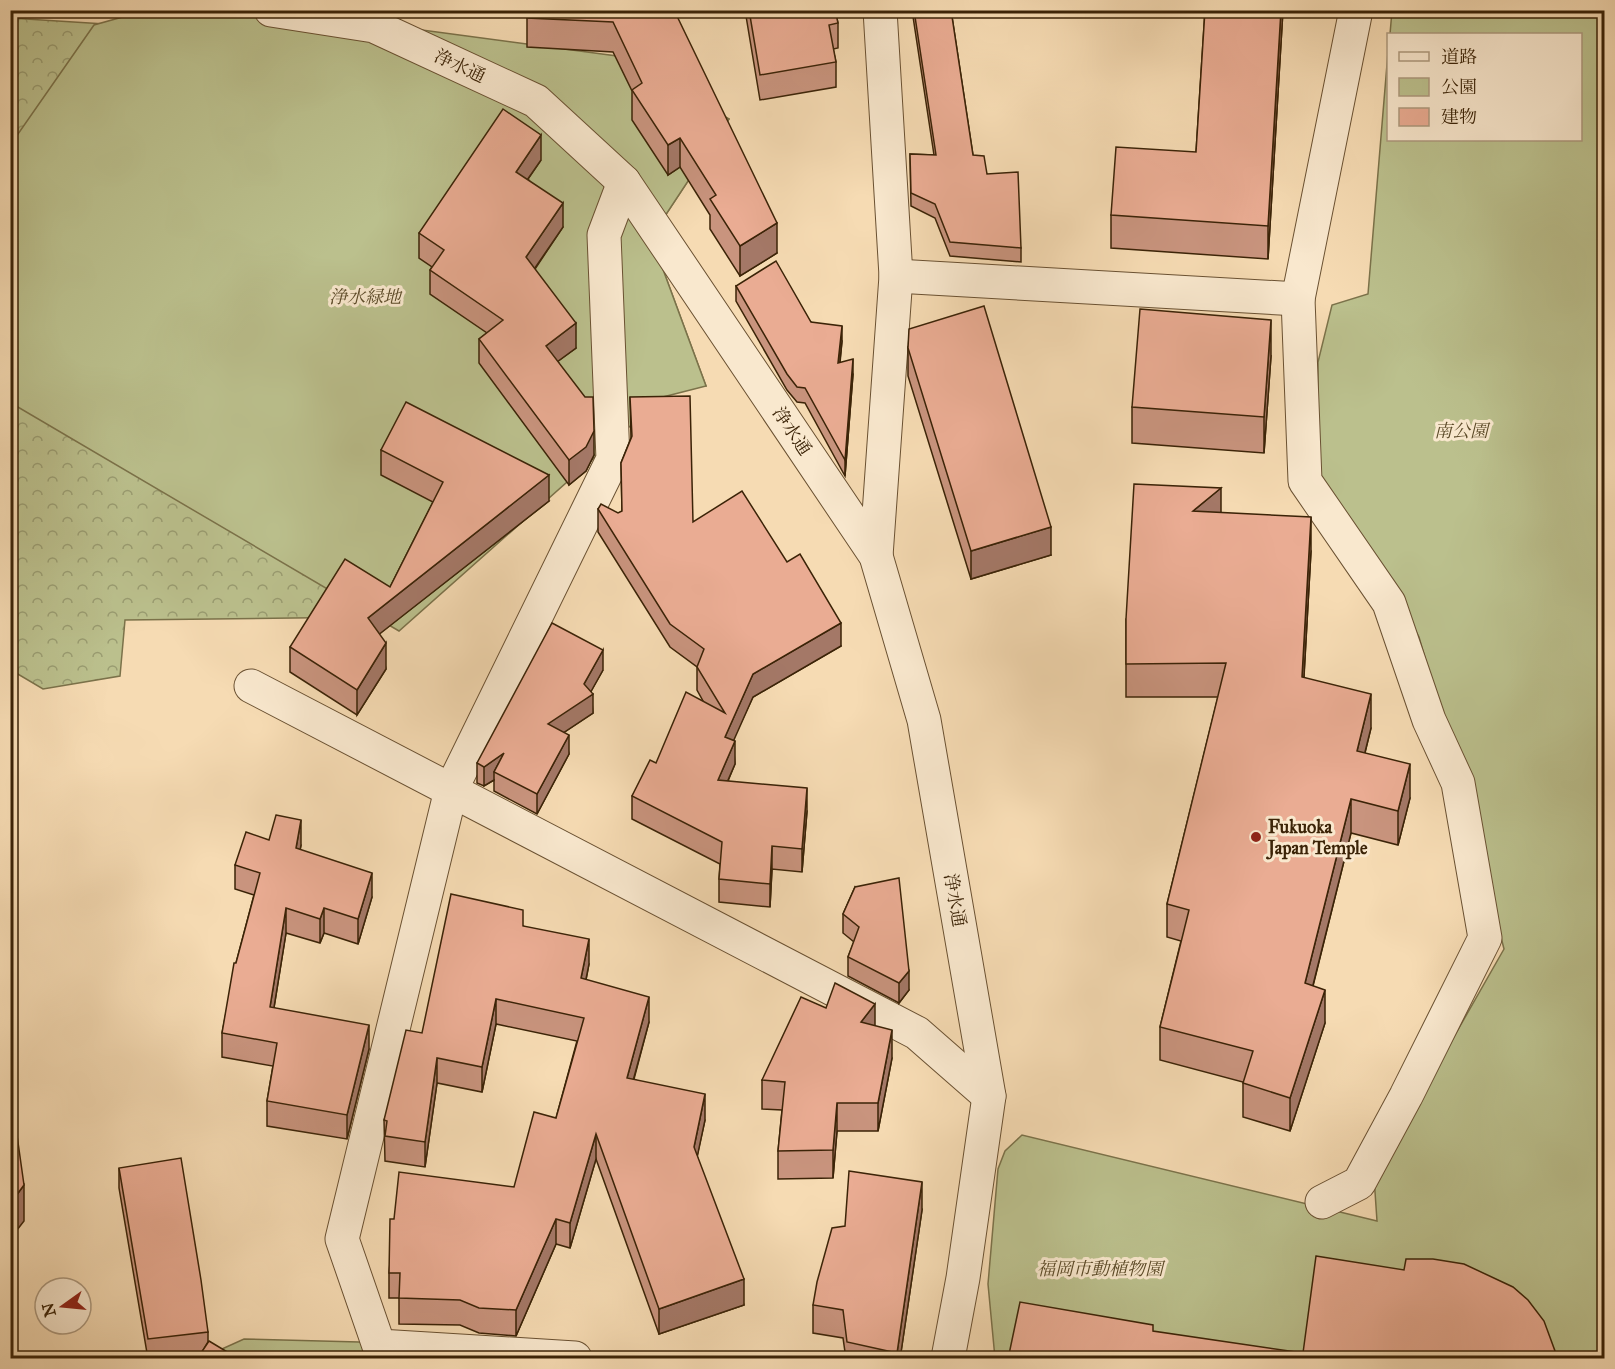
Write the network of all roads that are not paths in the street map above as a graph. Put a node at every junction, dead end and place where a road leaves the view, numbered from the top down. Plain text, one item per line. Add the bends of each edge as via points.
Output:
1 (272, 10) edge
2 (880, 10) edge
3 (1356, 10) edge
4 (624, 182) junction
5 (896, 276) junction
6 (1298, 299) junction
7 (876, 556) junction
8 (251, 686) dead end
9 (451, 790) junction
10 (989, 1096) junction
11 (1322, 1202) dead end
12 (575, 1359) edge
13 (948, 1359) edge

1 - 4 street, 浄水通 via 374,26 536,100
2 - 5 street
3 - 6 street
4 - 7 street, 浄水通
4 - 9 street via 604,235 613,459
5 - 6 street
5 - 7 street
6 - 11 street via 1305,481 1389,603 1429,720 1458,783 1485,938 1359,1183
7 - 10 street, 浄水通 via 924,720
8 - 9 street
9 - 10 street via 917,1033
9 - 12 street via 342,1239 379,1346
10 - 13 street, 浄水通

